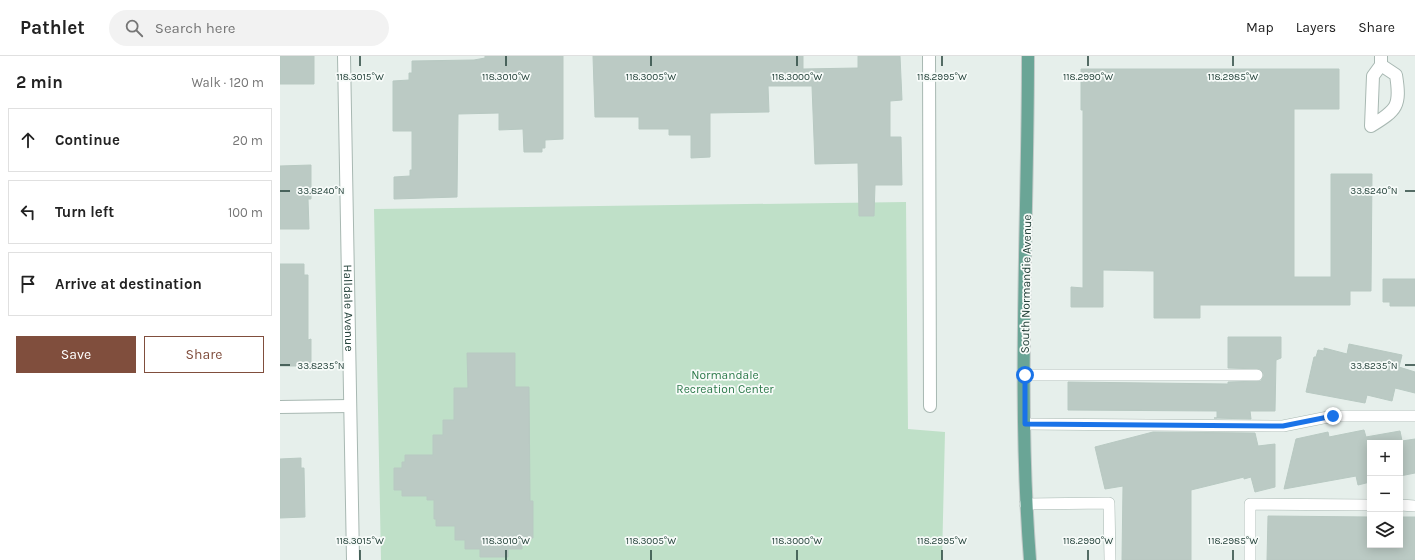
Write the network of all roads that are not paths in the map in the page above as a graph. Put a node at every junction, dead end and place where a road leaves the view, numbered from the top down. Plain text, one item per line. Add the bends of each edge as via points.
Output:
1 (344, 56) edge
2 (929, 56) edge
3 (1028, 56) edge
4 (1025, 375) junction
5 (1257, 375) dead end
6 (350, 406) junction
7 (930, 406) dead end
8 (280, 407) edge
9 (1415, 416) edge
10 (1025, 424) junction
11 (1026, 504) junction
12 (1367, 505) edge
13 (1403, 506) edge
14 (1415, 506) edge
15 (353, 560) edge
16 (1030, 560) edge
17 (1110, 560) edge
18 (1250, 560) edge

1 - 6 street, Halldale Avenue
2 - 7 street
3 - 4 main road, South Normandie Avenue
4 - 5 lane
4 - 10 main road, South Normandie Avenue
6 - 8 street
6 - 15 street, Halldale Avenue
9 - 10 lane via 1333,416 1283,426
10 - 11 main road, South Normandie Avenue
11 - 16 main road, South Normandie Avenue
11 - 17 lane via 1109,503
12 - 18 lane via 1250,504
13 - 14 lane

